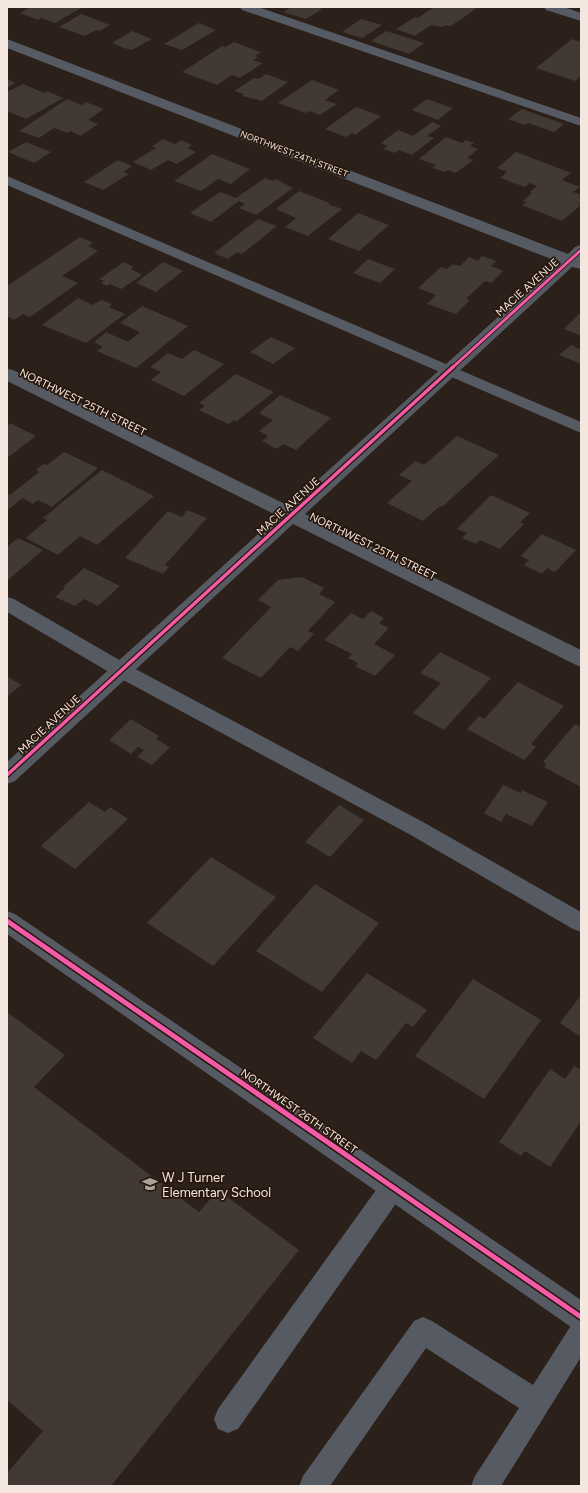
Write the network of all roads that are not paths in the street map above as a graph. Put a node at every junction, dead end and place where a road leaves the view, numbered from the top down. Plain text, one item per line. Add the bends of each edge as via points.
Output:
1 (246, 7) edge
2 (551, 7) edge
3 (581, 17) edge
4 (7, 43) edge
5 (581, 122) edge
6 (7, 180) edge
7 (577, 258) edge
8 (450, 370) junction
9 (7, 374) edge
10 (581, 428) edge
11 (291, 515) junction
12 (7, 604) edge
13 (581, 659) edge
14 (121, 670) junction
15 (7, 775) edge
16 (7, 921) edge
17 (581, 923) edge
18 (393, 1187) junction
19 (581, 1317) edge
20 (581, 1333) edge
21 (537, 1404) junction
22 (228, 1419) dead end
23 (313, 1486) edge
24 (485, 1486) edge

1 - 5 lane
2 - 3 street
4 - 7 street, NORTHWEST 24TH STREET
6 - 8 lane
7 - 8 street, MACIE AVENUE
8 - 10 lane
8 - 11 street, MACIE AVENUE
9 - 11 street, NORTHWEST 25TH STREET
11 - 13 street, NORTHWEST 25TH STREET
11 - 14 street, MACIE AVENUE
12 - 14 lane
14 - 15 street, MACIE AVENUE
14 - 17 lane via 416,828
16 - 18 street, NORTHWEST 26TH STREET
18 - 19 street, NORTHWEST 26TH STREET
18 - 22 lane
20 - 21 lane
21 - 23 lane via 423,1330
21 - 24 lane

